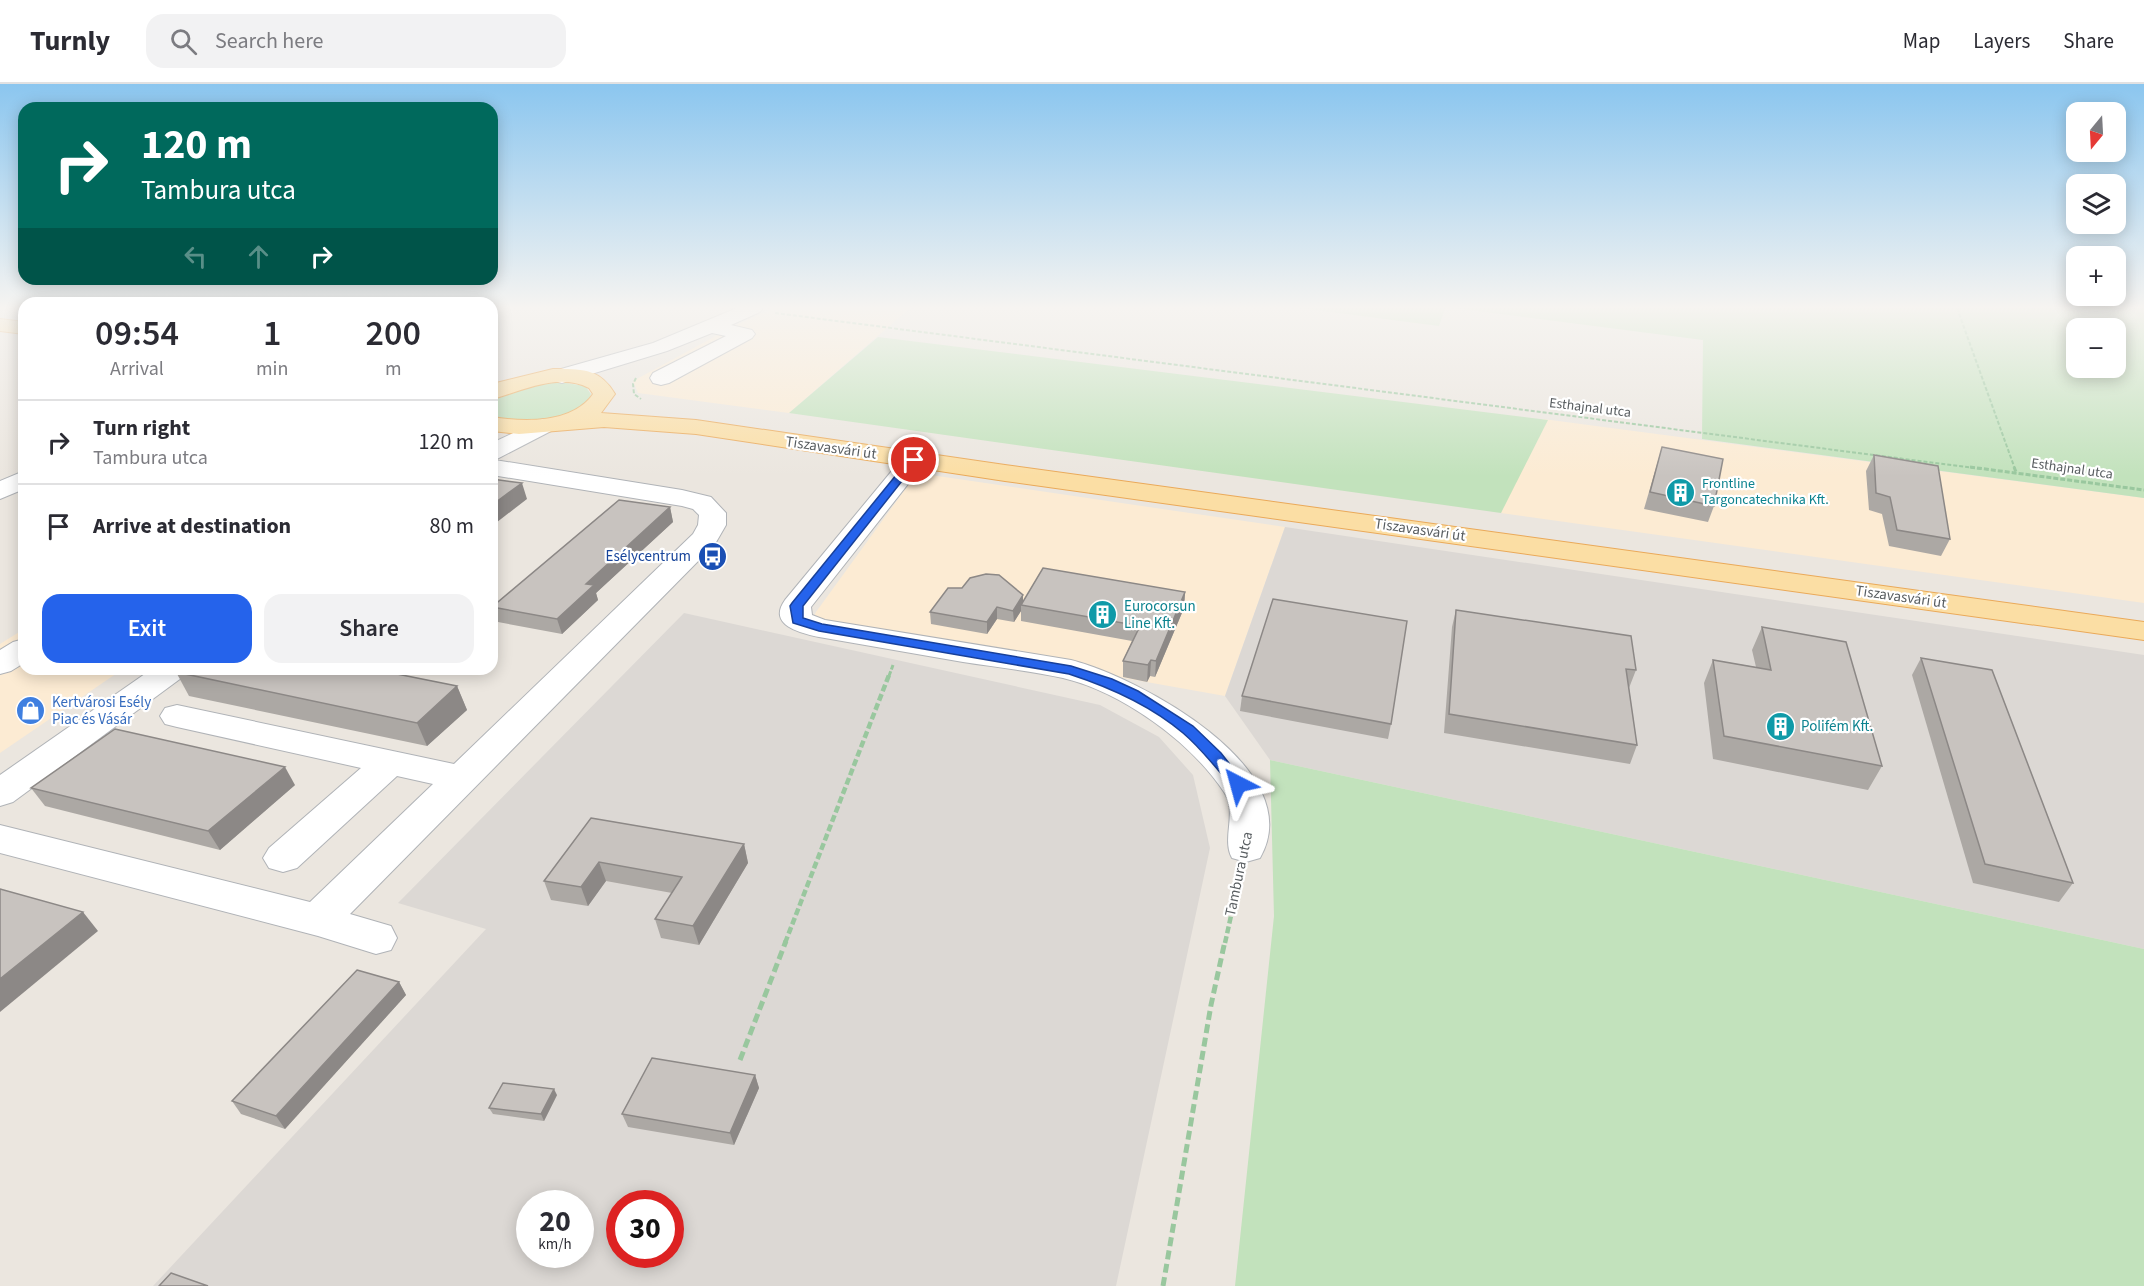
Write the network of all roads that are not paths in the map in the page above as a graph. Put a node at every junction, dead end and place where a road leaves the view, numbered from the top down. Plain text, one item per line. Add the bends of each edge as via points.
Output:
1 (602, 364) edge
2 (634, 364) edge
3 (687, 364) edge
4 (562, 376) junction
5 (661, 378) dead end
6 (515, 382) junction
7 (498, 383) edge
8 (498, 389) edge
9 (603, 394) junction
10 (551, 424) junction
11 (498, 425) edge
12 (696, 427) junction
13 (498, 450) edge
14 (914, 460) junction
15 (498, 468) edge
16 (18, 482) edge
17 (0, 490) edge
18 (2144, 631) edge
19 (18, 653) edge
20 (0, 664) edge
21 (166, 675) edge
22 (177, 716) dead end
23 (389, 763) junction
24 (462, 778) junction
25 (0, 793) edge
26 (0, 839) edge
27 (1246, 848) road end
28 (284, 858) dead end
29 (318, 920) junction
30 (376, 938) dead end

1 - 4 street
2 - 9 street via 612,378
3 - 5 street
4 - 6 main road
4 - 9 main road via 594,381
6 - 7 main road
6 - 8 main road
9 - 10 main road via 591,409
9 - 12 main road
10 - 11 main road
10 - 12 main road via 604,420
10 - 13 street
12 - 14 main road, Tiszavasvári út
14 - 18 main road, Tiszavasvári út
14 - 27 street, Tambura utca via 796,606 797,620 819,628 1071,670 1107,682 1188,729 1216,757 1238,784 1248,805
15 - 24 street via 702,503 712,513 712,525 705,538
16 - 17 street
19 - 20 street
21 - 25 street
22 - 23 street
23 - 24 street
23 - 28 street
24 - 29 street
26 - 29 street
29 - 30 street

